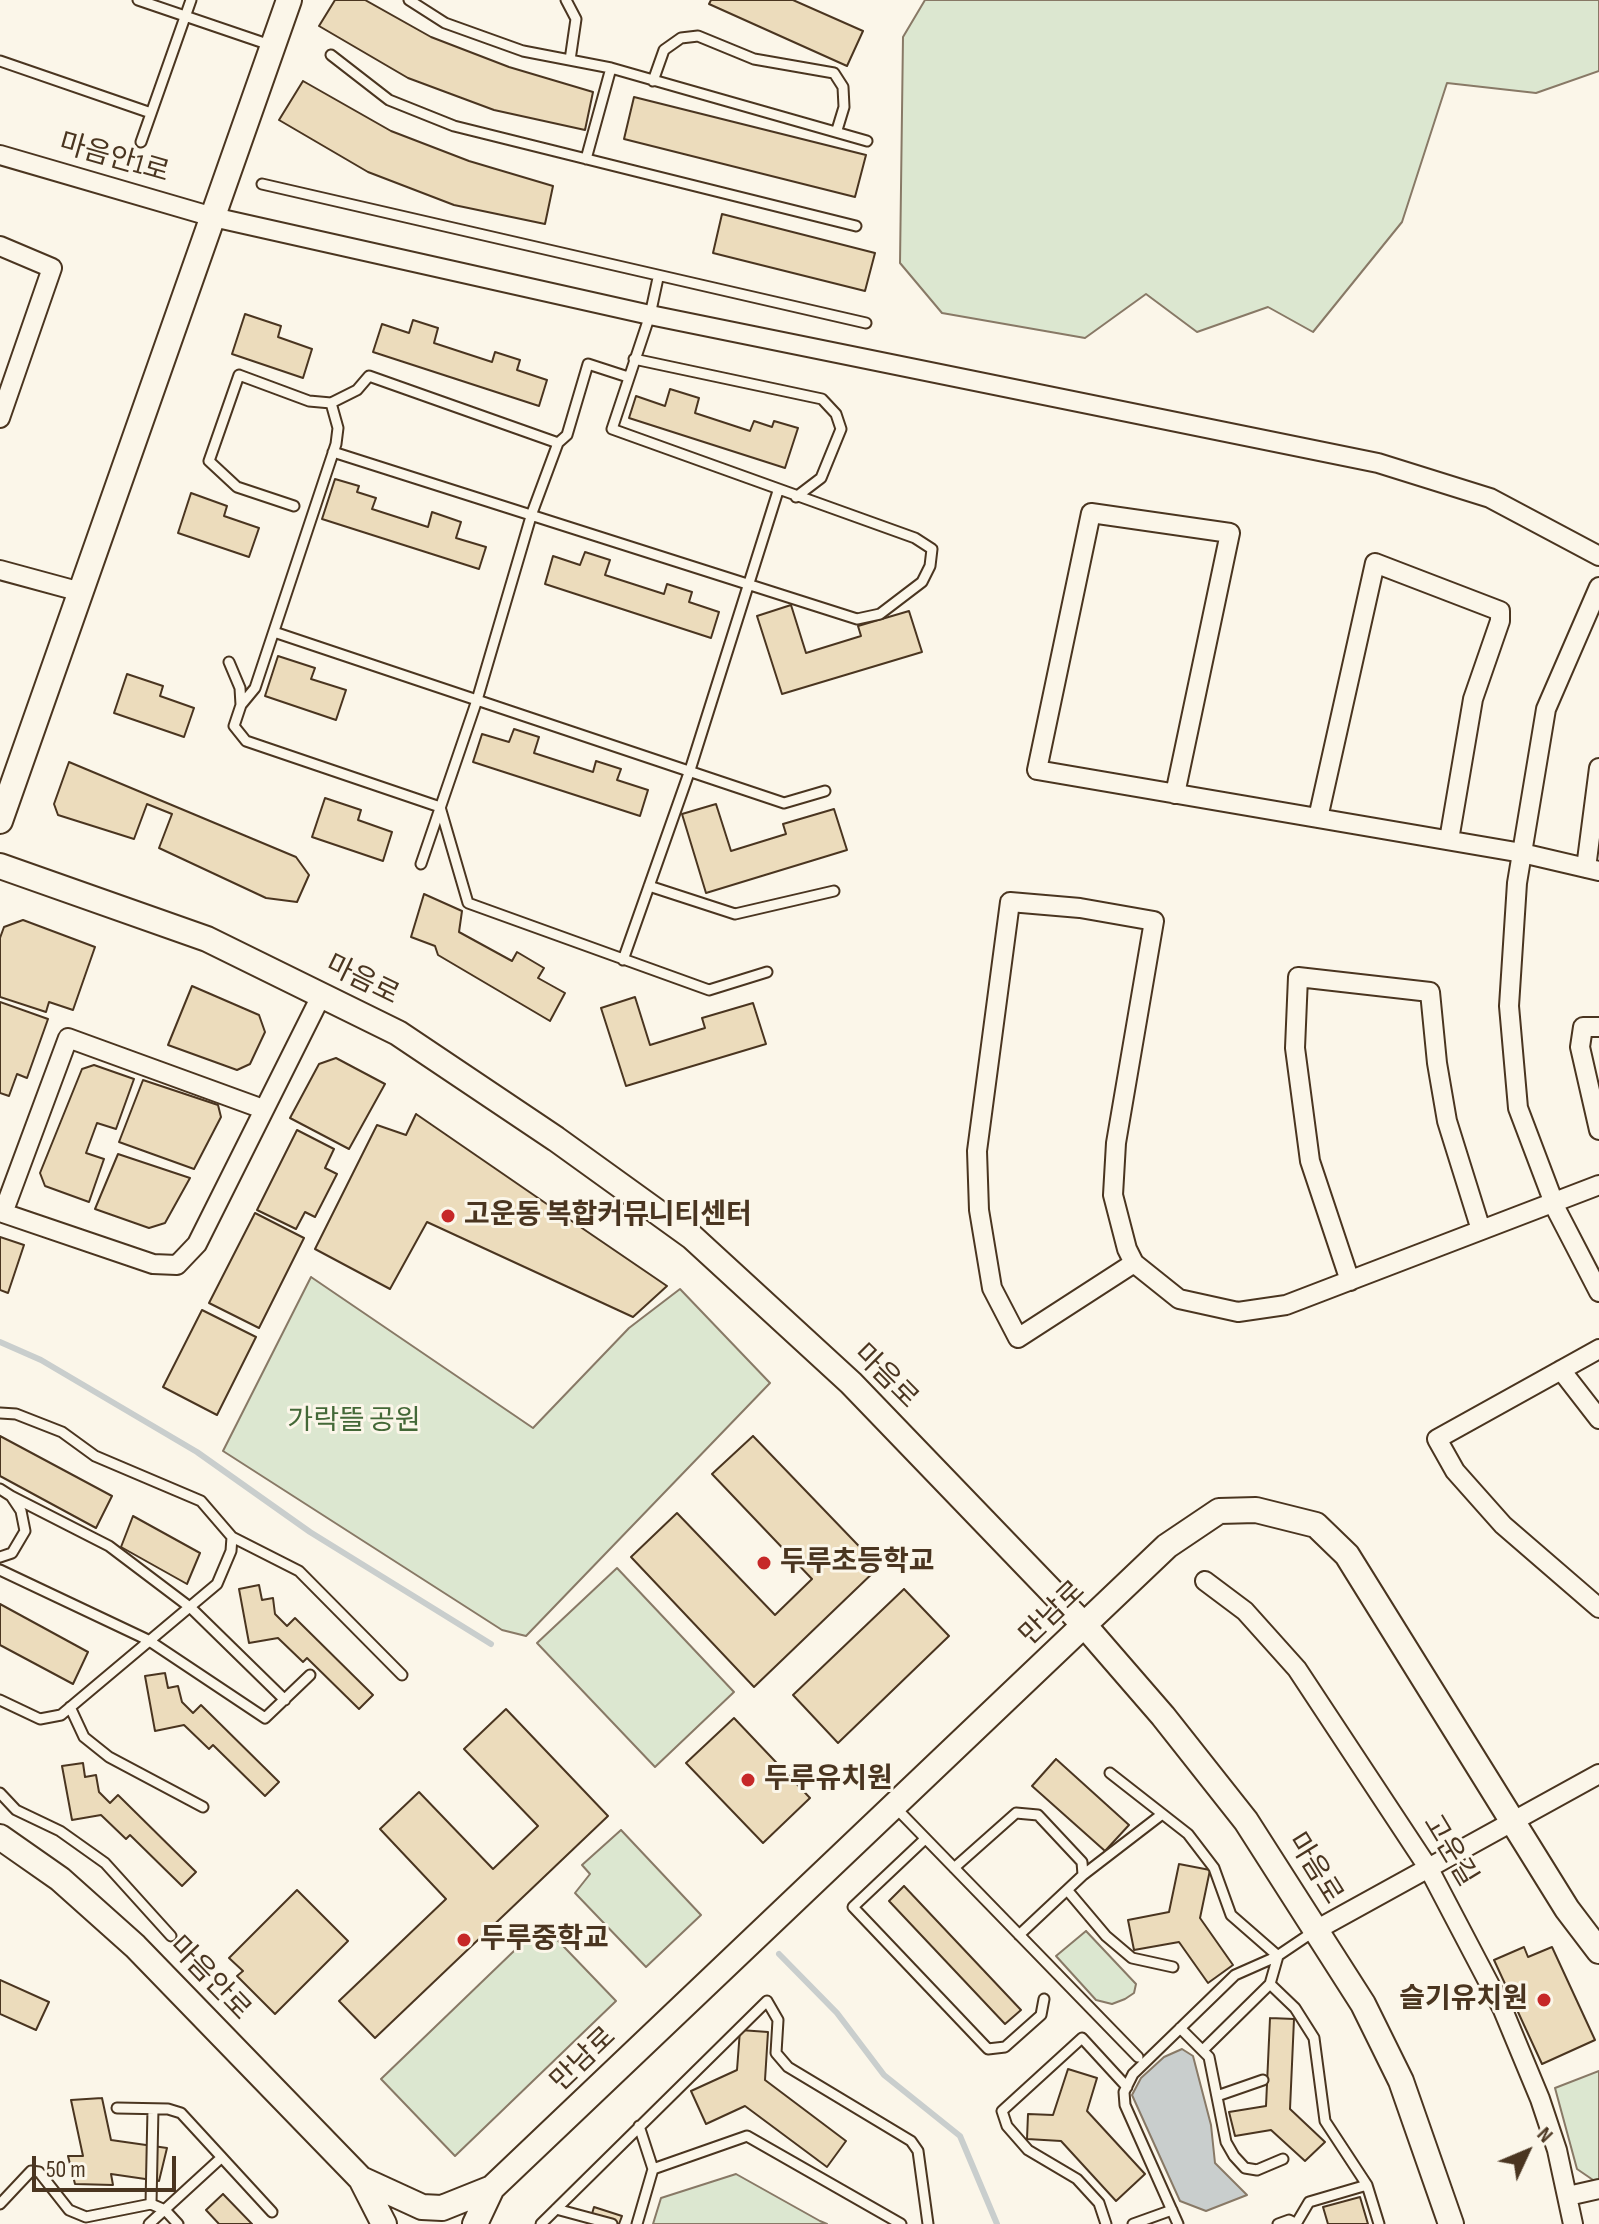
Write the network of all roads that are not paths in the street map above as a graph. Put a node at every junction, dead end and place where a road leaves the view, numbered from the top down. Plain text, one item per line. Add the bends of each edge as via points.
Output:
1 (138, 0) edge
2 (191, 0) edge
3 (289, 0) edge
4 (409, 0) edge
5 (566, 0) edge
6 (185, 16) junction
7 (273, 46) junction
8 (331, 55) dead end
9 (570, 60) junction
10 (0, 61) edge
11 (611, 68) junction
12 (653, 81) junction
13 (151, 113) junction
14 (837, 130) junction
15 (867, 141) dead end
16 (141, 142) dead end
17 (0, 155) edge
18 (586, 159) junction
19 (262, 184) dead end
20 (213, 217) junction
21 (856, 226) dead end
22 (0, 246) edge
23 (658, 278) junction
24 (650, 315) junction
25 (866, 323) dead end
26 (634, 359) junction
27 (628, 377) junction
28 (331, 403) junction
29 (1, 412) edge
30 (558, 443) junction
31 (333, 452) junction
32 (778, 491) junction
33 (796, 497) junction
34 (294, 506) dead end
35 (532, 513) junction
36 (1599, 556) edge
37 (0, 570) edge
38 (748, 584) junction
39 (1599, 587) edge
40 (81, 592) junction
41 (274, 632) junction
42 (229, 662) dead end
43 (477, 700) junction
44 (241, 705) junction
45 (1599, 768) edge
46 (690, 770) junction
47 (825, 791) dead end
48 (1175, 794) junction
49 (440, 807) junction
50 (1318, 818) junction
51 (0, 821) edge
52 (1449, 840) junction
53 (1522, 853) junction
54 (421, 864) dead end
55 (0, 866) edge
56 (1592, 869) edge
57 (649, 886) junction
58 (834, 891) dead end
59 (623, 960) junction
60 (767, 972) dead end
61 (322, 994) junction
62 (1599, 1027) edge
63 (263, 1109) junction
64 (1599, 1130) edge
65 (1599, 1185) edge
66 (1554, 1203) junction
67 (2, 1212) edge
68 (1481, 1230) junction
69 (1134, 1263) junction
70 (1350, 1281) junction
71 (1599, 1292) edge
72 (1599, 1349) edge
73 (1561, 1370) junction
74 (0, 1413) edge
75 (1599, 1419) edge
76 (0, 1489) edge
77 (11, 1496) junction
78 (232, 1537) junction
79 (0, 1557) edge
80 (0, 1570) edge
81 (1205, 1581) dead end
82 (191, 1608) junction
83 (1599, 1608) edge
84 (1085, 1626) junction
85 (148, 1640) junction
86 (310, 1675) dead end
87 (402, 1675) dead end
88 (0, 1700) edge
89 (285, 1700) junction
90 (70, 1707) junction
91 (1110, 1773) dead end
92 (1599, 1774) edge
93 (0, 1793) edge
94 (894, 1806) junction
95 (203, 1807) dead end
96 (1161, 1815) junction
97 (1514, 1819) junction
98 (0, 1837) edge
99 (925, 1839) junction
100 (954, 1868) junction
101 (1429, 1869) junction
102 (1083, 1875) junction
103 (1068, 1891) junction
104 (1316, 1930) junction
105 (1019, 1935) junction
106 (171, 1936) dead end
107 (1599, 1951) edge
108 (1278, 1956) junction
109 (1173, 1967) dead end
110 (1261, 1968) dead end
111 (1270, 1984) junction
112 (1044, 1999) dead end
113 (1180, 2028) junction
114 (1203, 2050) junction
115 (1138, 2057) dead end
116 (1263, 2080) dead end
117 (1127, 2087) junction
118 (1217, 2096) junction
119 (117, 2108) dead end
120 (153, 2109) junction
121 (639, 2126) junction
122 (221, 2158) junction
123 (1283, 2159) dead end
124 (653, 2169) junction
125 (361, 2179) junction
126 (1367, 2185) junction
127 (492, 2188) junction
128 (1599, 2189) edge
129 (1568, 2196) junction
130 (0, 2204) edge
131 (151, 2204) junction
132 (432, 2207) junction
133 (556, 2209) junction
134 (165, 2210) junction
135 (1172, 2210) junction
136 (272, 2212) dead end
137 (149, 2224) edge
138 (178, 2224) edge
139 (384, 2224) edge
140 (398, 2224) edge
141 (463, 2224) edge
142 (475, 2224) edge
143 (541, 2224) edge
144 (612, 2224) edge
145 (637, 2224) edge
146 (901, 2224) edge
147 (928, 2224) edge
148 (1106, 2224) edge
149 (1133, 2224) edge
150 (1178, 2224) edge
151 (1278, 2224) edge
152 (1296, 2224) edge
153 (1379, 2224) edge
154 (1451, 2224) edge
155 (1573, 2224) edge

1 - 6 lane
2 - 6 lane
3 - 7 street
4 - 9 lane via 445,23 523,51
5 - 9 lane via 576,19
6 - 7 lane
6 - 13 lane
7 - 20 street
8 - 18 lane via 389,100 454,126
9 - 11 lane
10 - 13 lane
11 - 12 lane
11 - 18 lane
12 - 14 lane
12 - 14 lane via 664,50 681,38 698,36 754,59 834,73 843,87
13 - 16 lane
14 - 15 lane
17 - 20 street, 마음안1로
18 - 21 lane
19 - 23 lane
20 - 24 street, 마음안1로
20 - 40 street
22 - 29 street via 52,268
23 - 24 lane
23 - 25 lane
24 - 26 lane
24 - 36 street, 마음안1로 via 1378,463 1490,498
26 - 27 lane
26 - 33 lane via 822,399 841,429 821,478
27 - 30 lane via 588,364 567,435
27 - 32 lane via 612,429
28 - 30 lane via 357,390 369,376
28 - 31 lane via 338,428
28 - 34 lane via 309,401 239,375 209,461 237,487
30 - 35 lane
31 - 35 lane
31 - 41 lane
32 - 33 lane
32 - 38 lane
33 - 38 lane via 915,538 932,549 922,582 880,614 857,619
35 - 38 lane
35 - 43 lane
37 - 40 street
38 - 46 lane
39 - 53 street via 1546,709
40 - 51 street
41 - 43 lane
41 - 44 lane via 255,688
42 - 44 lane
43 - 46 lane
43 - 49 lane
44 - 49 lane via 234,726 246,741
45 - 56 street
46 - 47 lane via 784,803
46 - 57 lane
48 - 48 street via 1037,770 1091,513 1230,533
48 - 50 street
49 - 54 lane
49 - 59 lane via 468,903
50 - 52 street
50 - 52 street via 1375,563 1500,611 1473,699
52 - 53 street
53 - 56 street
53 - 66 street via 1511,1035 1518,1108
55 - 61 street, 마음로 via 207,939
57 - 58 lane via 735,914
57 - 59 lane
59 - 60 lane via 709,990
61 - 63 street
61 - 84 street, 마음로 via 398,1033 692,1237 851,1383
62 - 64 street via 1583,1027 1580,1047
63 - 67 street via 197,1244 177,1265 153,1264
63 - 67 street via 68,1038
65 - 66 street
66 - 68 street
66 - 71 street
68 - 70 street
68 - 70 street via 1447,1121 1430,992 1298,977 1295,1048 1310,1161
69 - 69 street via 1018,1338 992,1288 979,1210 977,1151 1010,902 1154,921 1114,1169 1113,1195
69 - 70 street via 1179,1299 1238,1312 1286,1305
72 - 73 street
73 - 75 street
73 - 83 street via 1437,1439 1455,1471 1503,1525
74 - 78 lane via 62,1432 95,1456 201,1501
76 - 77 lane
77 - 79 lane via 25,1531 12,1553
77 - 82 lane via 109,1546
78 - 82 lane via 217,1584
78 - 87 lane via 299,1571
80 - 85 lane
81 - 101 street, 고운길 via 1245,1611 1297,1669
82 - 85 lane
82 - 89 lane
84 - 94 street, 만남로
84 - 97 street, 만남로 via 1167,1546 1219,1511 1256,1510 1316,1525 1347,1555
84 - 104 street, 마음로 via 1246,1821
85 - 89 lane via 265,1718
85 - 90 lane
86 - 89 lane
88 - 90 lane via 40,1719 61,1715
90 - 95 lane via 84,1737 109,1757
91 - 96 lane
92 - 97 street
93 - 106 lane via 16,1810 60,1831 105,1863
94 - 99 lane
94 - 127 street, 만남로
96 - 102 lane
96 - 108 lane via 1188,1834 1214,1868 1231,1915
97 - 101 street
97 - 107 street, 만남로 via 1567,1909
98 - 125 street, 마음안로 via 60,1879 135,1946
99 - 100 lane
99 - 112 lane via 853,1907 988,2049 1005,2047 1041,2015
100 - 102 lane via 1023,1811 1038,1815 1082,1862
100 - 105 lane
101 - 104 street
101 - 129 street, 고운길 via 1503,2010 1540,2099
102 - 103 lane
103 - 105 lane
103 - 109 lane via 1132,1958
104 - 108 lane
104 - 154 street, 마음로 via 1363,2004 1401,2081
105 - 115 lane
108 - 110 lane
108 - 111 lane
108 - 113 lane via 1235,1975
111 - 114 lane
111 - 126 lane via 1295,2008 1314,2038 1325,2121
113 - 114 lane
113 - 117 lane via 1133,2074
114 - 118 lane
116 - 118 lane
117 - 135 lane via 1125,2105
117 - 148 lane via 1082,2038 1002,2111 1007,2126 1028,2150 1077,2179 1099,2203
118 - 123 lane via 1226,2142 1245,2168 1257,2170
119 - 120 lane
120 - 122 lane via 181,2113
120 - 131 lane
121 - 124 lane
121 - 133 lane
121 - 147 lane via 767,2001 778,2020 776,2053 788,2067 911,2141 918,2151
122 - 134 lane
122 - 136 lane
124 - 145 lane
124 - 146 lane via 747,2136
125 - 132 street
125 - 139 street
126 - 152 lane via 1309,2202
126 - 153 lane
127 - 132 street
127 - 142 street
128 - 129 street
129 - 155 street, 고운길
130 - 131 lane via 31,2171 46,2177 69,2210 86,2217
131 - 134 lane
132 - 140 street via 402,2217
132 - 141 street
133 - 143 lane
133 - 144 lane
134 - 137 lane
134 - 138 lane
135 - 149 lane
135 - 150 lane
151 - 152 lane

